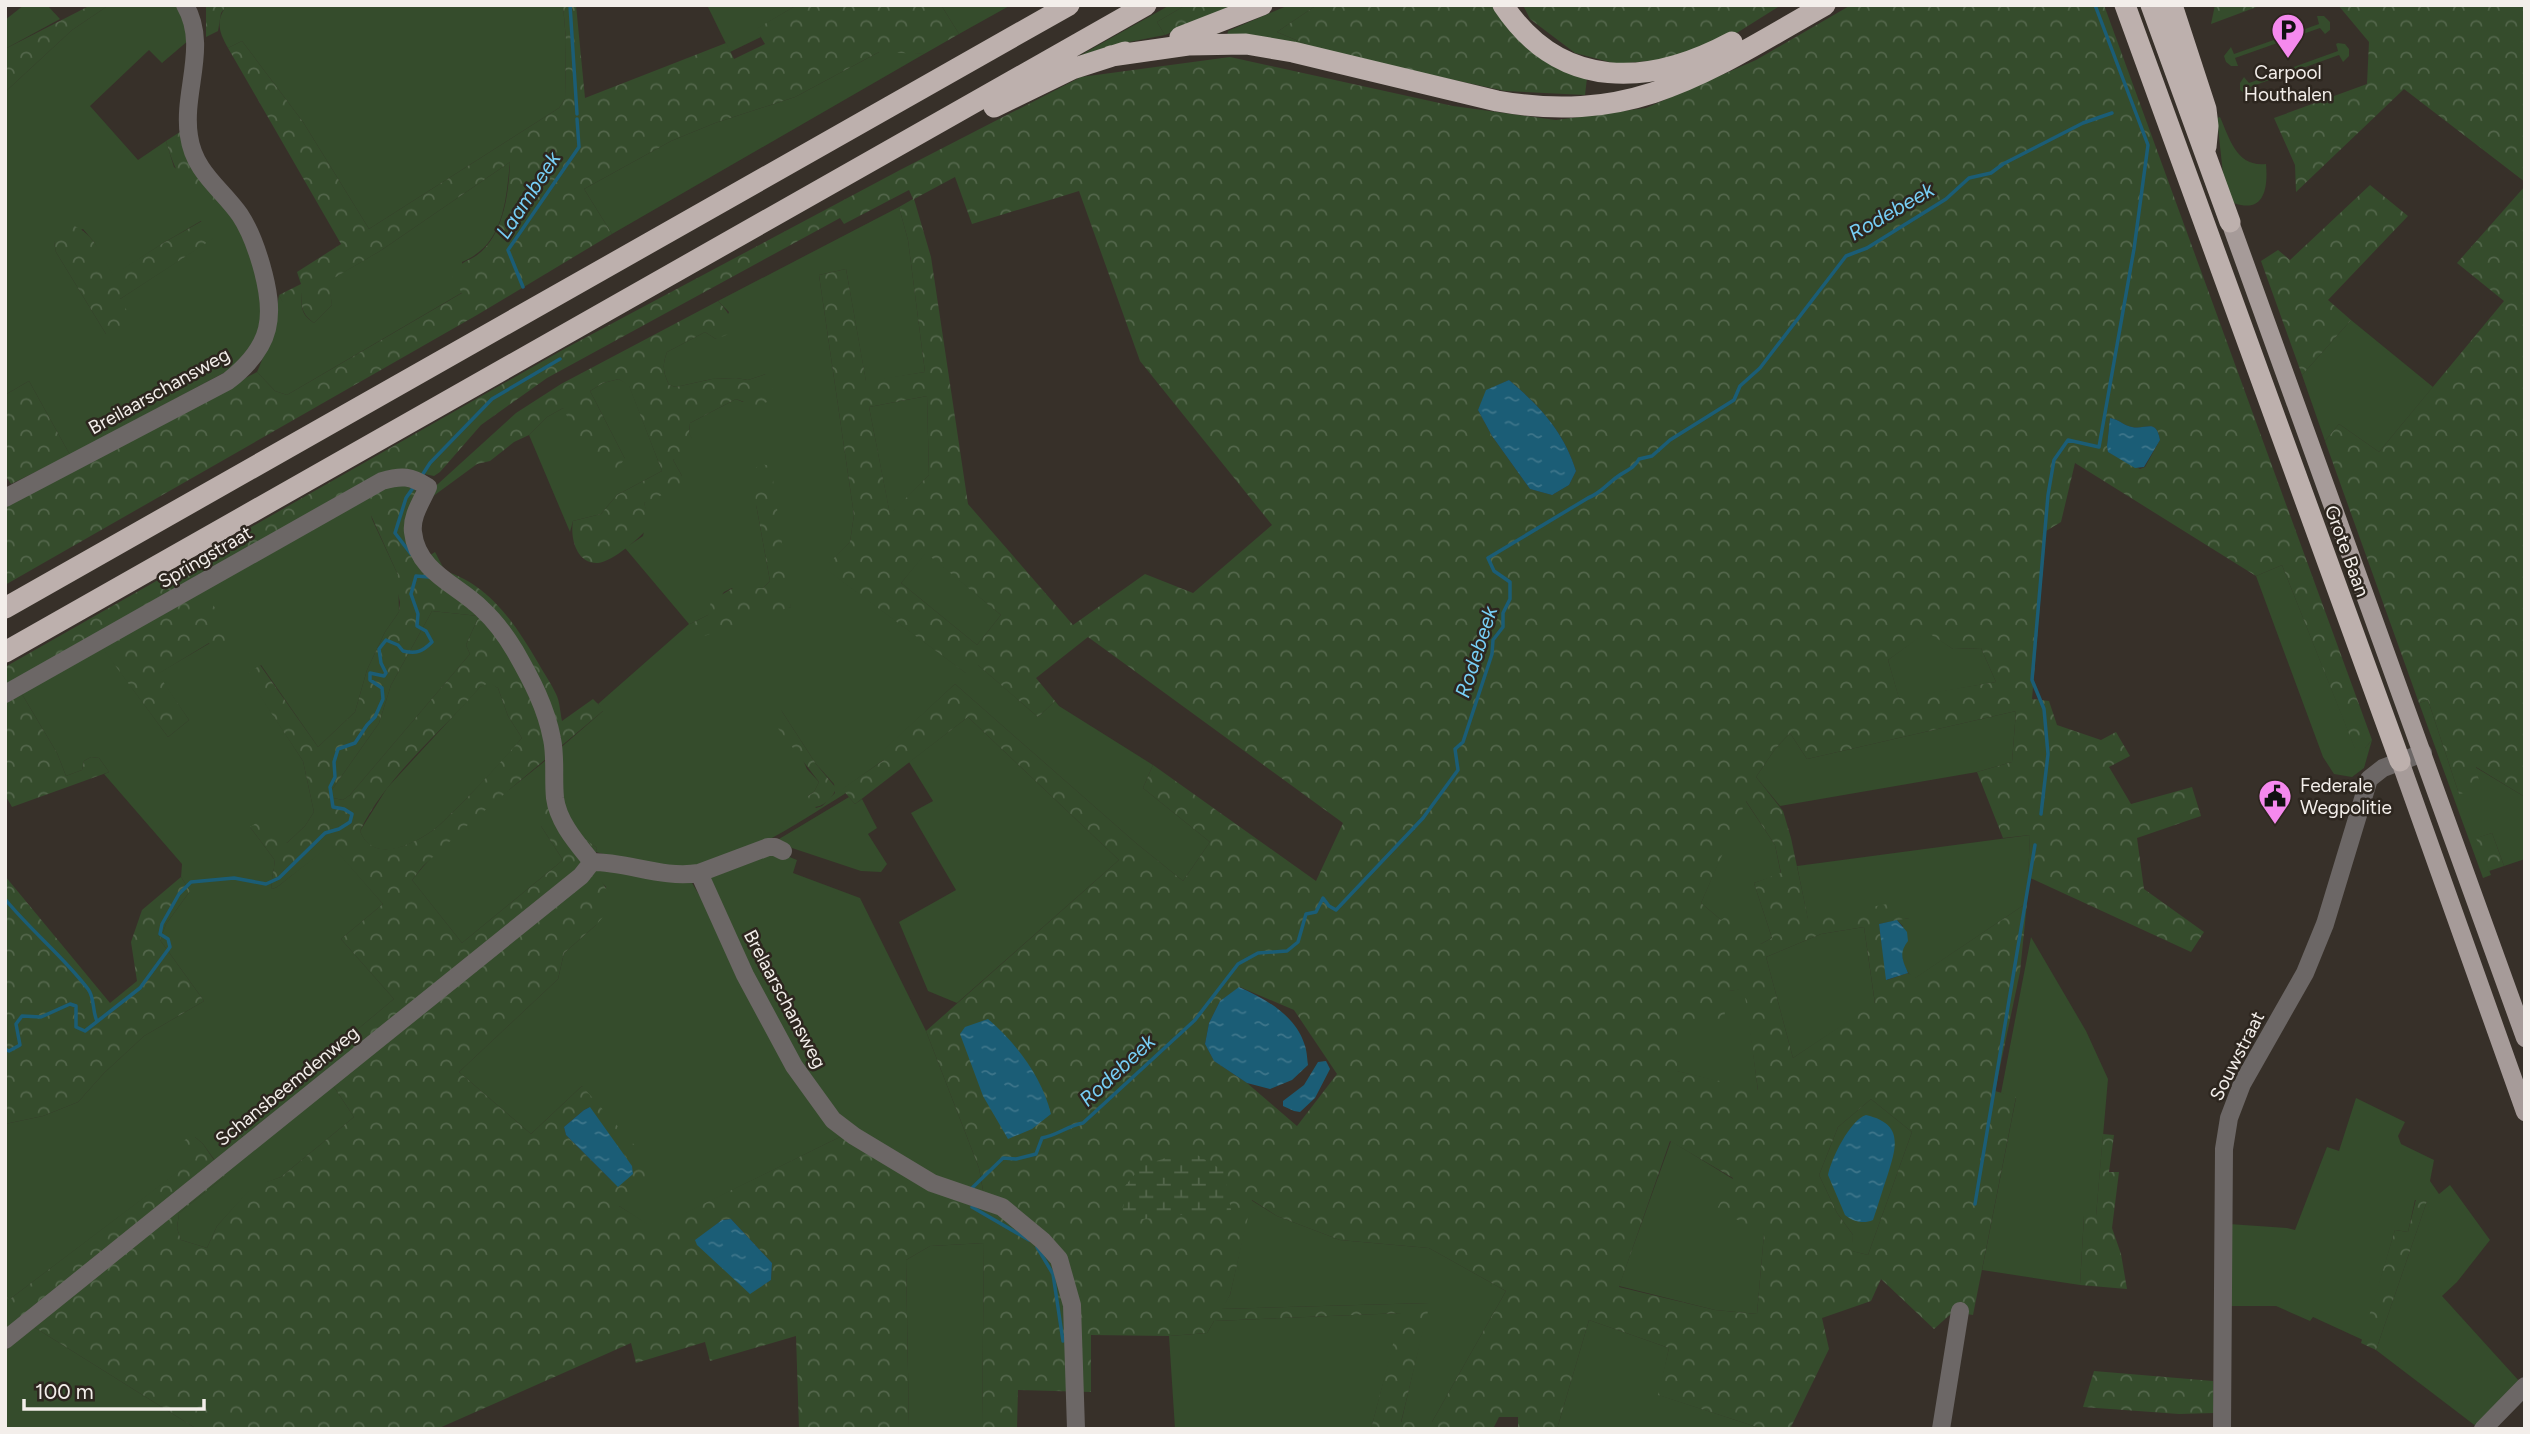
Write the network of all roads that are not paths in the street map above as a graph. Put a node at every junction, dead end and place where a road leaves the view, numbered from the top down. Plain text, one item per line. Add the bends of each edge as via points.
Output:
1 (184, 5) edge
2 (1146, 5) edge
3 (1262, 5) edge
4 (1503, 5) edge
5 (1798, 5) edge
6 (1825, 5) edge
7 (2125, 5) edge
8 (2151, 5) edge
9 (2172, 5) edge
10 (1063, 7) edge
11 (1111, 56) junction
12 (2205, 156) junction
13 (794, 205) junction
14 (2230, 222) joint
15 (5, 498) edge
16 (5, 608) edge
17 (5, 652) edge
18 (5, 694) edge
19 (2423, 753) junction
20 (2400, 761) junction
21 (783, 851) dead end
22 (592, 862) junction
23 (699, 873) junction
24 (2525, 1038) edge
25 (2525, 1112) edge
26 (1960, 1311) dead end
27 (5, 1340) edge
28 (2525, 1386) edge
29 (1076, 1429) edge
30 (1941, 1429) edge
31 (2222, 1429) edge
32 (2483, 1429) edge

1 - 15 street, Breilaarschansweg via 195,27 196,43 189,136 200,168 239,213 256,247 269,292 269,322 263,339 244,369 228,381
2 - 13 highway
3 - 11 highway via 1195,33
4 - 5 highway via 1522,29 1551,53 1588,69 1623,75 1662,71 1700,57
6 - 11 highway via 1683,83 1589,107 1507,103 1246,44 1188,45
7 - 20 highway, Grote Baan
8 - 12 highway, Grote Baan
9 - 12 highway via 2206,109
10 - 16 highway
11 - 13 highway via 1006,100 845,189
12 - 14 highway, Grote Baan
13 - 17 highway
14 - 19 main road, Grote Baan
18 - 22 street, Springstraat via 382,481 403,475 415,478 428,487 412,531 419,551 437,575 484,611 534,685 552,736 560,815
19 - 20 street, Souwstraat
19 - 24 main road, Grote Baan
20 - 25 main road, Grote Baan
20 - 31 street, Souwstraat via 2369,779 2325,924 2305,972 2228,1118
21 - 23 street via 768,847
22 - 23 street via 654,872
22 - 27 street, Schansbeemdenweg via 581,876
23 - 29 street, Brelaarschansweg via 793,1066 833,1120 932,1182 1002,1207 1059,1259 1072,1305
26 - 30 street
28 - 32 street

